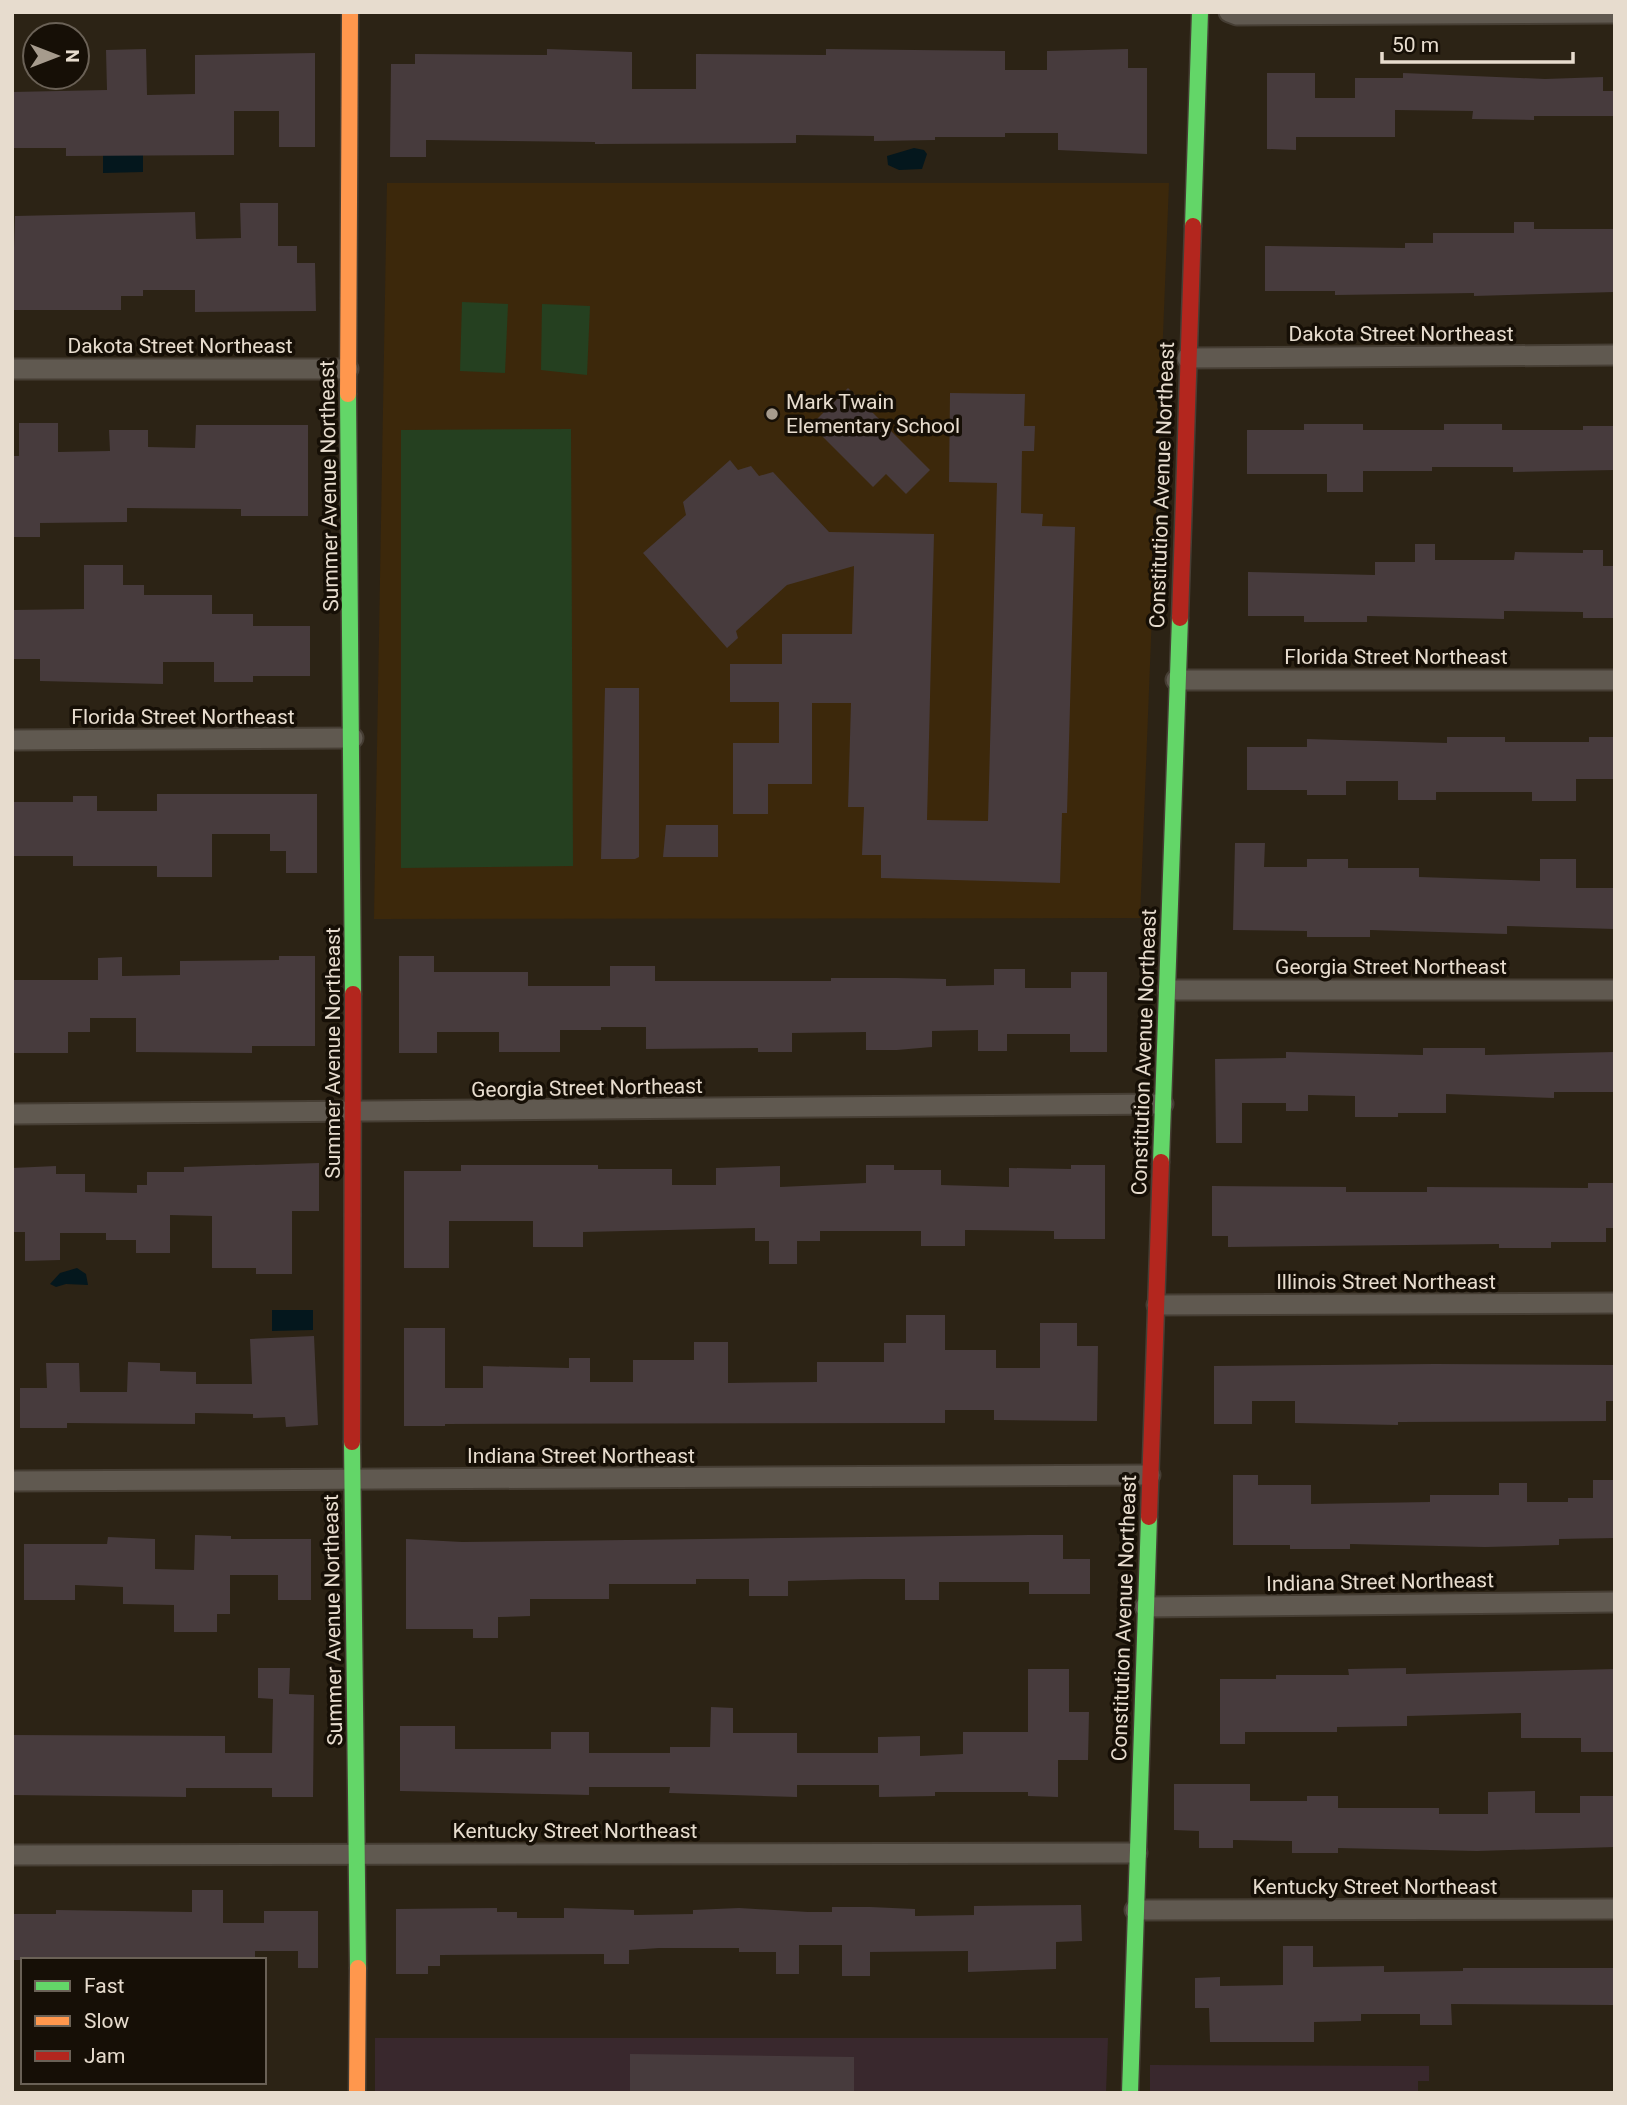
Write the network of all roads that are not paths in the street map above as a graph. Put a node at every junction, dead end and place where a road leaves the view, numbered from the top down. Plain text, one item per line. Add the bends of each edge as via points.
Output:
1 (350, 12) edge
2 (1200, 12) edge
3 (1229, 12) edge
4 (1615, 13) edge
5 (1615, 355) edge
6 (1187, 358) junction
7 (12, 369) edge
8 (348, 369) junction
9 (1176, 680) junction
10 (1615, 680) edge
11 (353, 738) junction
12 (12, 740) edge
13 (1168, 990) junction
14 (1615, 990) edge
15 (1163, 1104) junction
16 (354, 1113) junction
17 (12, 1114) edge
18 (1615, 1303) edge
19 (1157, 1305) junction
20 (1150, 1475) junction
21 (352, 1480) junction
22 (12, 1481) edge
23 (1615, 1602) edge
24 (1145, 1607) junction
25 (1137, 1853) junction
26 (358, 1854) junction
27 (12, 1855) edge
28 (1615, 1909) edge
29 (1135, 1910) junction
30 (357, 2093) edge
31 (1130, 2093) edge

1 - 8 street, Summer Avenue Northeast
2 - 6 street, Constitution Avenue Northeast
3 - 4 street
5 - 6 street, Dakota Street Northeast
6 - 9 street, Constitution Avenue Northeast
7 - 8 street, Dakota Street Northeast
8 - 11 street, Summer Avenue Northeast
9 - 10 street, Florida Street Northeast
9 - 13 street, Constitution Avenue Northeast
11 - 12 street, Florida Street Northeast
11 - 16 street, Summer Avenue Northeast
13 - 14 street, Georgia Street Northeast
13 - 15 street, Constitution Avenue Northeast
15 - 16 street, Georgia Street Northeast
15 - 19 street, Constitution Avenue Northeast
16 - 17 street, Georgia Street Northeast
16 - 21 street, Summer Avenue Northeast
18 - 19 street, Illinois Street Northeast
19 - 20 street, Constitution Avenue Northeast
20 - 21 street, Indiana Street Northeast
20 - 24 street, Constitution Avenue Northeast
21 - 22 street, Indiana Street Northeast
21 - 26 street, Summer Avenue Northeast
23 - 24 street, Indiana Street Northeast
24 - 25 street, Constitution Avenue Northeast
25 - 26 street, Kentucky Street Northeast
25 - 29 street, Constitution Avenue Northeast
26 - 27 street, Kentucky Street Northeast
26 - 30 street, Summer Avenue Northeast
28 - 29 street, Kentucky Street Northeast
29 - 31 street, Constitution Avenue Northeast

